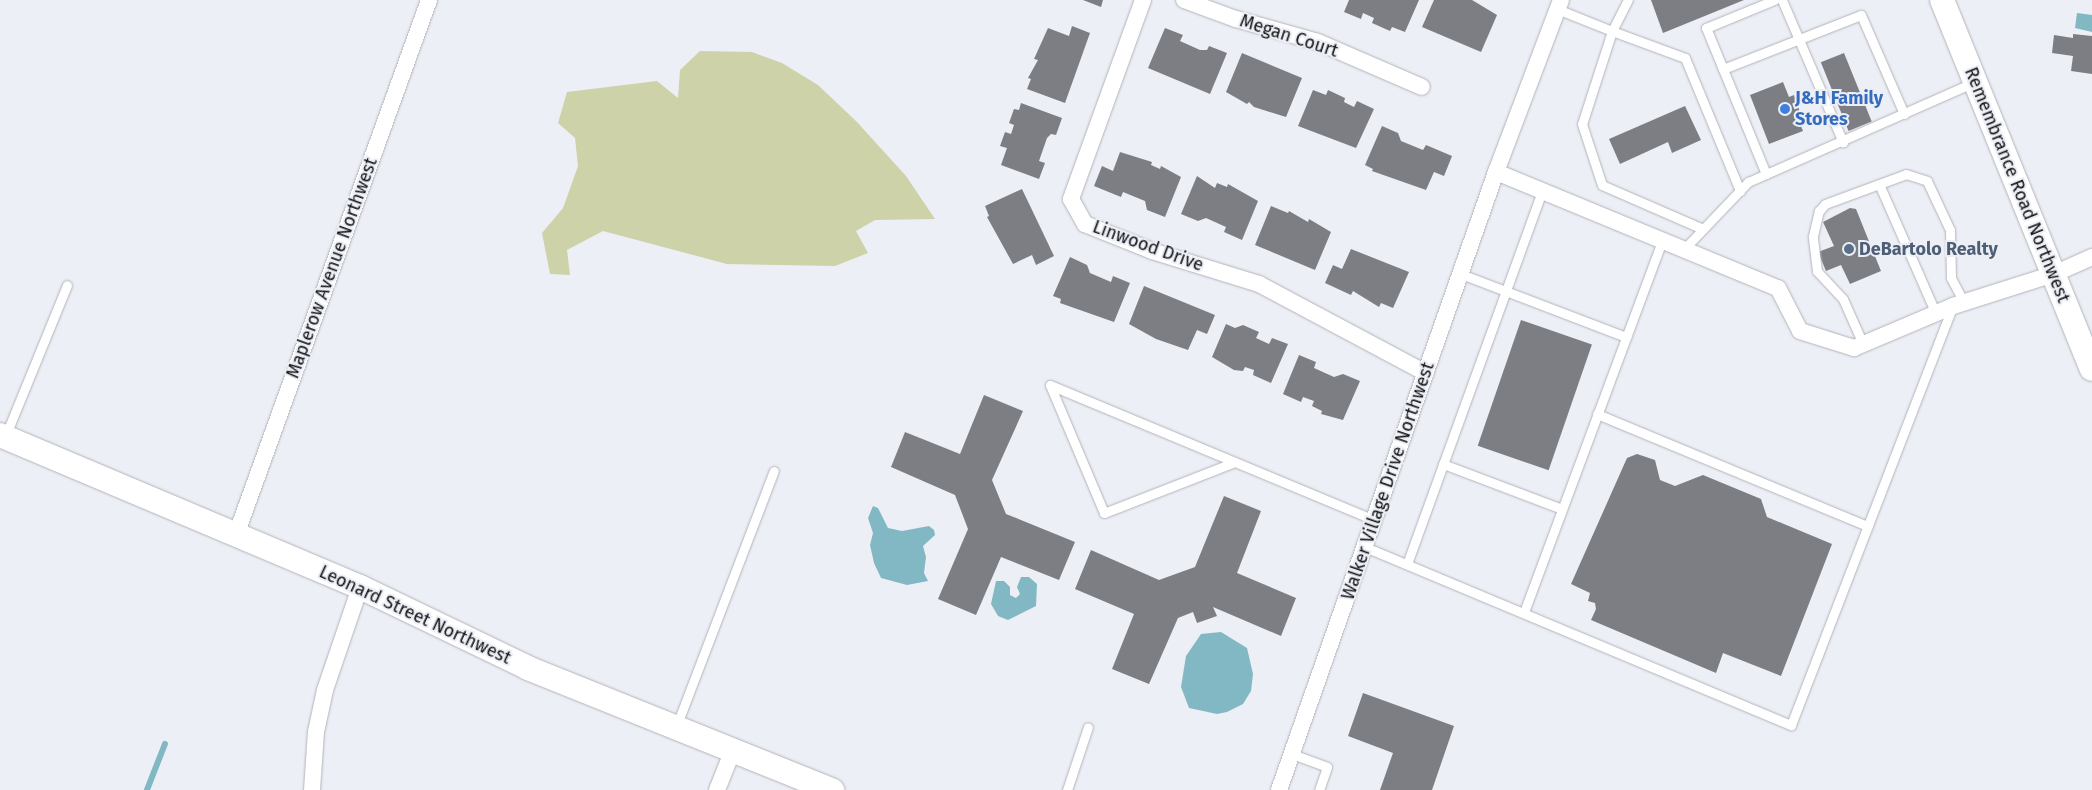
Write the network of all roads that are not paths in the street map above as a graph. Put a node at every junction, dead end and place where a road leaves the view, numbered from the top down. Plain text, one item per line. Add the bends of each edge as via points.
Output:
1 (429, 0) edge
2 (1143, 0) edge
3 (1184, 0) edge
4 (1628, 0) edge
5 (1774, 0) edge
6 (1782, 0) edge
7 (1942, 0) edge
8 (1559, 4) edge
9 (1612, 31) junction
10 (1800, 41) junction
11 (1723, 70) junction
12 (1975, 82) junction
13 (1422, 87) dead end
14 (1904, 114) junction
15 (1843, 142) junction
16 (1496, 172) junction
17 (1766, 174) junction
18 (1879, 184) junction
19 (1542, 191) junction
20 (1740, 191) junction
21 (1703, 229) junction
22 (1663, 239) junction
23 (1684, 249) junction
24 (2092, 257) edge
25 (1461, 274) junction
26 (2054, 274) junction
27 (66, 285) dead end
28 (1507, 291) junction
29 (1959, 305) junction
30 (1936, 314) junction
31 (1626, 337) junction
32 (1863, 344) junction
33 (2092, 369) edge
34 (1426, 373) junction
35 (1598, 414) junction
36 (3, 436) edge
37 (1232, 463) junction
38 (1443, 464) junction
39 (774, 471) dead end
40 (1562, 509) junction
41 (1374, 520) junction
42 (1868, 526) junction
43 (236, 535) junction
44 (1365, 547) junction
45 (1407, 564) junction
46 (360, 587) junction
47 (1524, 612) junction
48 (676, 727) junction
49 (1088, 727) dead end
50 (733, 750) junction
51 (1292, 754) junction
52 (312, 790) edge
53 (717, 790) edge
54 (832, 790) edge
55 (1067, 790) edge
56 (1279, 790) edge
57 (1319, 790) edge

1 - 43 street, Maplerow Avenue Northwest
2 - 34 street, Linwood Drive via 1071,199 1085,224 1152,251 1259,284
3 - 13 street, Megan Court via 1236,19 1318,42
4 - 9 lane
5 - 11 lane via 1706,28
6 - 10 lane
7 - 12 main road, Remembrance Road Northwest
8 - 9 lane
8 - 16 street, Walker Village Drive Northwest
9 - 20 lane via 1684,58
9 - 21 lane via 1582,124 1602,184
10 - 11 lane
10 - 14 lane via 1861,15
10 - 15 lane
11 - 17 lane
12 - 14 lane
12 - 26 main road, Remembrance Road Northwest
14 - 15 lane
15 - 17 lane
16 - 19 street
16 - 25 street, Walker Village Drive Northwest
17 - 20 lane via 1748,182
18 - 29 lane via 1906,174 1927,181 1934,189 1950,230 1951,278
18 - 30 lane
18 - 32 lane via 1825,204 1819,211 1812,236 1817,271 1843,299
19 - 22 street
19 - 28 lane
20 - 21 lane
21 - 23 lane
22 - 23 street
22 - 31 lane
23 - 32 street via 1778,288 1800,331 1854,348
24 - 26 street
25 - 28 lane
25 - 34 street, Walker Village Drive Northwest
26 - 29 street
26 - 33 main road, Remembrance Road Northwest
27 - 36 lane
28 - 31 lane
28 - 38 lane
29 - 30 street
29 - 42 lane
30 - 32 street
31 - 35 lane
34 - 41 street, Walker Village Drive Northwest
35 - 40 lane
35 - 42 lane
36 - 43 main road, Leonard Street Northwest
37 - 37 lane via 1105,408 1050,385 1104,513
37 - 41 lane
38 - 40 lane
38 - 45 lane
39 - 48 lane
40 - 47 lane
41 - 44 street, Walker Village Drive Northwest
42 - 47 lane via 1791,725
43 - 46 main road, Leonard Street Northwest
44 - 45 lane
44 - 51 street, Walker Village Drive Northwest
45 - 47 lane
46 - 48 main road, Leonard Street Northwest via 528,668
46 - 52 street via 325,690 316,732
48 - 50 main road, Leonard Street Northwest
49 - 55 lane
50 - 53 street
50 - 54 main road, Leonard Street Northwest
51 - 56 street, Walker Village Drive Northwest
51 - 57 lane via 1327,768

